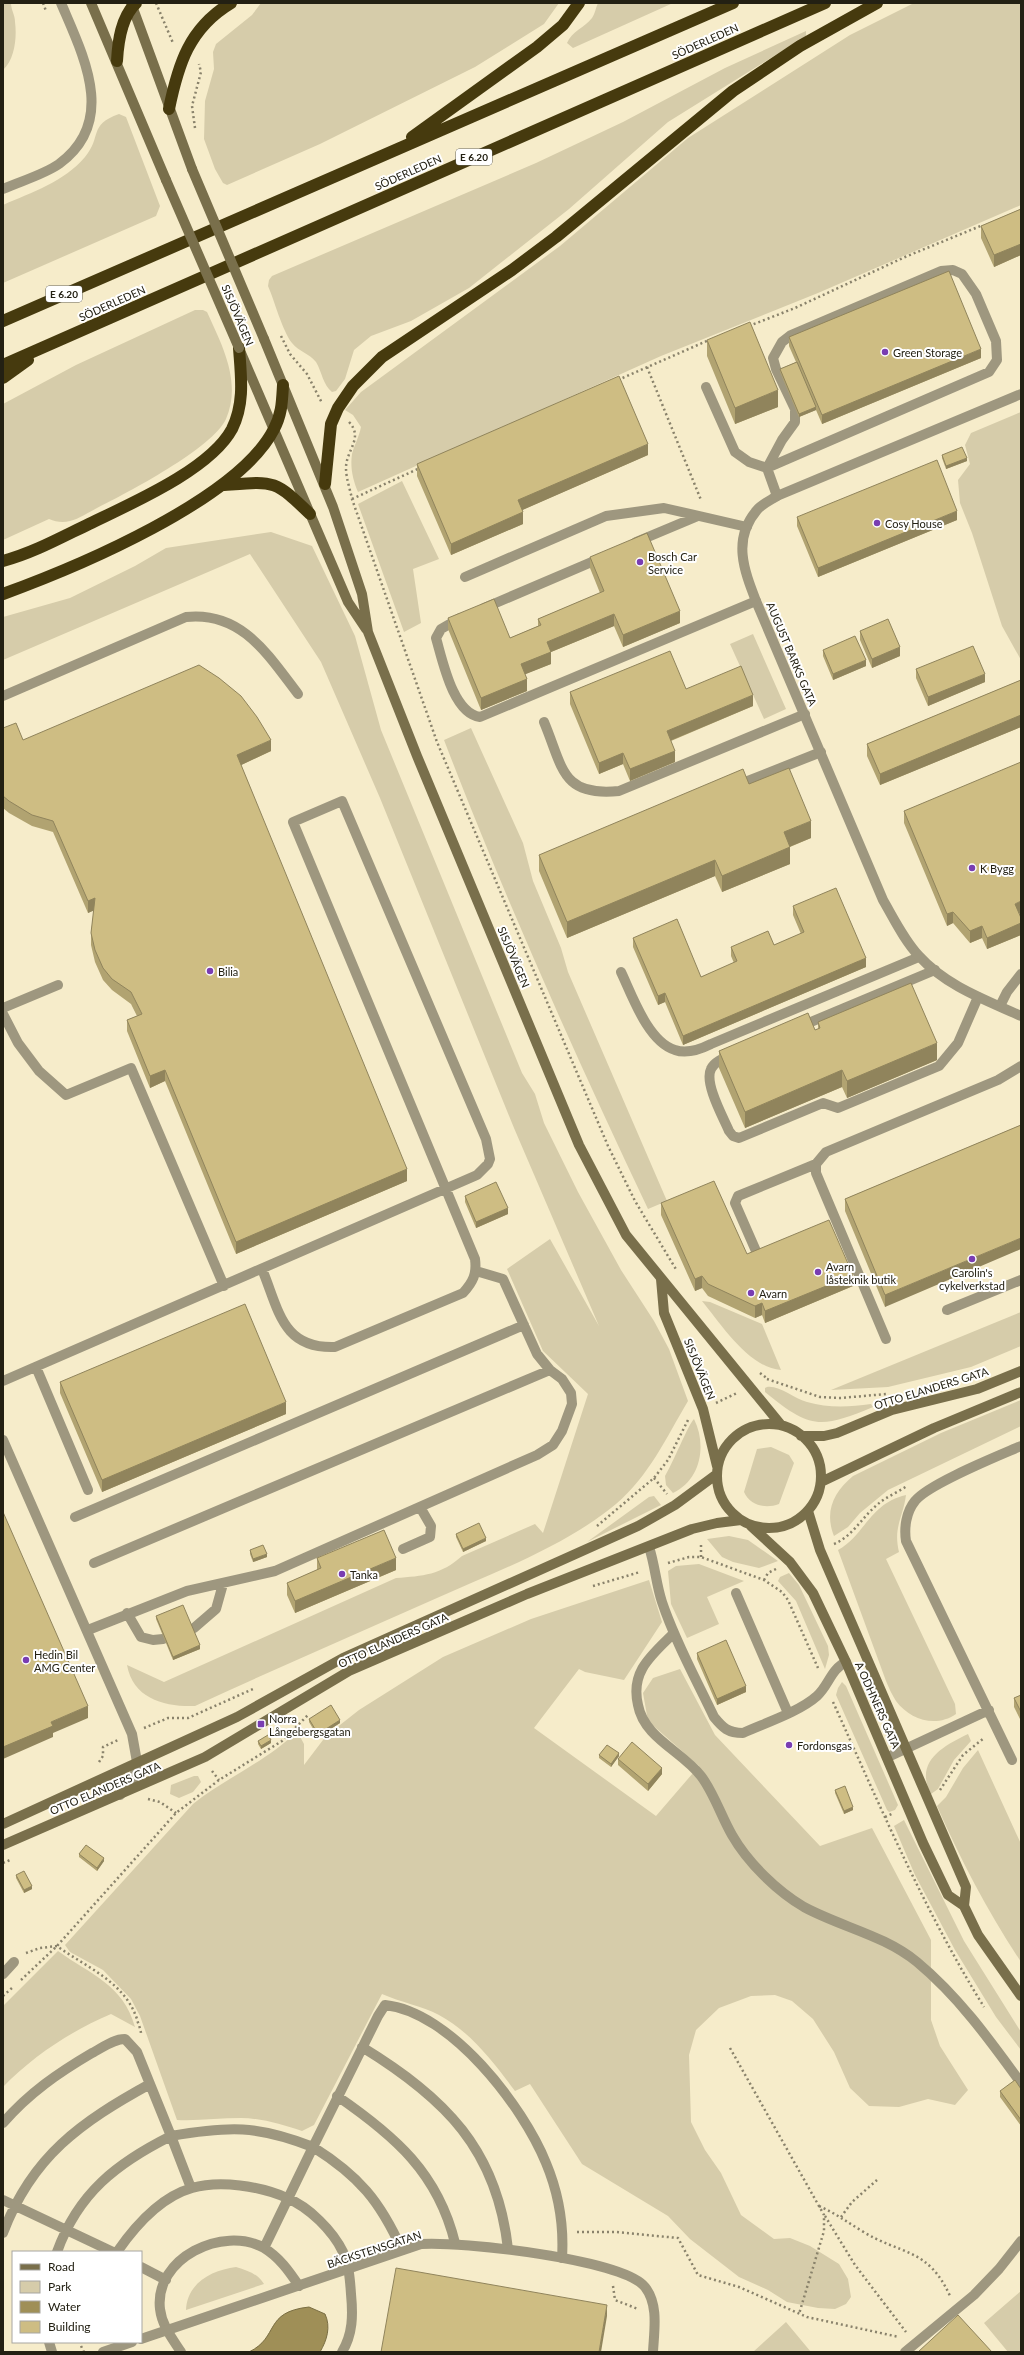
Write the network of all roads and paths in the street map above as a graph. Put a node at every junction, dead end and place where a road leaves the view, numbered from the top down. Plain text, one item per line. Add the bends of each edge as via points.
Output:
1 (61, 3) edge
2 (91, 3) edge
3 (231, 3) edge
4 (579, 3) edge
5 (732, 3) edge
6 (825, 3) edge
7 (877, 3) edge
8 (133, 4) edge
9 (117, 61) junction
10 (169, 109) junction
11 (394, 150) junction
12 (3, 189) edge
13 (985, 225) edge
14 (3, 321) edge
15 (744, 328) edge
16 (280, 332) dead end
17 (711, 339) edge
18 (48, 345) junction
19 (239, 348) junction
20 (3, 365) edge
21 (647, 367) junction
22 (3, 378) edge
23 (612, 383) edge
24 (283, 385) junction
25 (706, 387) dead end
26 (1021, 394) edge
27 (336, 413) junction
28 (274, 429) junction
29 (421, 468) edge
30 (767, 468) junction
31 (324, 484) junction
32 (224, 485) junction
33 (778, 496) junction
34 (352, 499) junction
35 (310, 514) junction
36 (698, 516) junction
37 (709, 519) junction
38 (746, 527) junction
39 (627, 546) edge
40 (612, 553) edge
41 (3, 561) edge
42 (465, 577) dead end
43 (3, 594) edge
44 (756, 601) junction
45 (368, 632) junction
46 (298, 694) dead end
47 (3, 696) edge
48 (805, 714) junction
49 (544, 722) dead end
50 (821, 752) junction
51 (724, 790) edge
52 (919, 957) junction
53 (935, 970) junction
54 (621, 972) dead end
55 (1021, 974) edge
56 (58, 985) dead end
57 (978, 997) junction
58 (1000, 1006) junction
59 (3, 1008) edge
60 (3, 1014) edge
61 (1021, 1016) edge
62 (790, 1030) edge
63 (740, 1052) edge
64 (1021, 1066) edge
65 (816, 1164) junction
66 (445, 1188) junction
67 (756, 1251) edge
68 (262, 1269) junction
69 (476, 1270) junction
70 (678, 1272) dead end
71 (661, 1279) junction
72 (1021, 1280) edge
73 (224, 1286) junction
74 (947, 1310) dead end
75 (524, 1325) junction
76 (886, 1339) dead end
77 (36, 1367) junction
78 (550, 1370) junction
79 (757, 1371) dead end
80 (1021, 1371) edge
81 (768, 1379) junction
82 (3, 1381) edge
83 (748, 1388) junction
84 (1021, 1392) edge
85 (888, 1394) dead end
86 (703, 1409) junction
87 (781, 1426) junction
88 (801, 1436) junction
89 (3, 1440) edge
90 (1021, 1446) edge
91 (7, 1459) edge
92 (717, 1471) junction
93 (654, 1478) dead end
94 (821, 1482) junction
95 (908, 1485) dead end
96 (88, 1490) dead end
97 (420, 1506) junction
98 (808, 1511) junction
99 (74, 1517) dead end
100 (741, 1520) junction
101 (751, 1526) junction
102 (649, 1547) junction
103 (403, 1549) dead end
104 (820, 1550) junction
105 (790, 1562) junction
106 (94, 1563) dead end
107 (656, 1567) junction
108 (764, 1580) junction
109 (224, 1584) junction
110 (588, 1588) dead end
111 (736, 1593) dead end
112 (127, 1613) junction
113 (194, 1628) edge
114 (88, 1630) junction
115 (674, 1633) junction
116 (163, 1639) edge
117 (846, 1662) junction
118 (826, 1686) junction
119 (989, 1710) junction
120 (310, 1713) dead end
121 (788, 1713) junction
122 (188, 1718) dead end
123 (999, 1731) junction
124 (132, 1734) junction
125 (907, 1749) junction
126 (888, 1757) junction
127 (1012, 1760) dead end
128 (137, 1762) junction
129 (97, 1767) dead end
130 (118, 1797) junction
131 (927, 1799) junction
132 (143, 1800) dead end
133 (908, 1807) junction
134 (176, 1813) junction
135 (885, 1817) junction
136 (3, 1824) edge
137 (3, 1845) edge
138 (17, 1857) dead end
139 (3, 1863) edge
140 (964, 1906) junction
141 (57, 1946) junction
142 (14, 1962) joint
143 (3, 1974) edge
144 (3, 1996) edge
145 (1021, 1996) edge
146 (987, 2012) dead end
147 (362, 2047) junction
148 (730, 2048) dead end
149 (137, 2052) junction
150 (1021, 2083) edge
151 (150, 2084) junction
152 (337, 2096) junction
153 (3, 2123) edge
154 (171, 2136) junction
155 (313, 2147) junction
156 (877, 2180) dead end
157 (190, 2188) junction
158 (288, 2198) junction
159 (3, 2200) edge
160 (15, 2206) junction
161 (819, 2206) junction
162 (824, 2215) junction
163 (841, 2217) junction
164 (65, 2230) junction
165 (562, 2232) junction
166 (3, 2233) edge
167 (1021, 2241) edge
168 (456, 2243) junction
169 (264, 2248) junction
170 (508, 2249) junction
171 (402, 2250) junction
172 (57, 2251) edge
173 (111, 2251) edge
174 (118, 2251) edge
175 (562, 2258) junction
176 (142, 2268) edge
177 (349, 2269) junction
178 (616, 2271) junction
179 (166, 2280) junction
180 (299, 2286) junction
181 (956, 2309) junction
182 (654, 2312) junction
183 (799, 2314) junction
184 (166, 2330) junction
185 (142, 2339) edge
186 (128, 2343) edge
187 (914, 2344) junction
188 (81, 2346) dead end
189 (108, 2348) edge
190 (84, 2352) edge
191 (181, 2352) edge
192 (342, 2352) edge
193 (653, 2352) edge
194 (905, 2352) edge

1 - 12 street via 88,68 92,98 87,127 82,138 59,164
2 - 9 street, SISJÖVÄGEN
3 - 10 highway via 209,20 185,52 176,74
4 - 11 highway via 563,25 537,47
5 - 11 highway, E 6.20
6 - 18 highway, SÖDERLEDEN / E 6.20
7 - 27 highway via 800,46 734,91 550,242 382,357 353,386
8 - 9 highway via 121,31
8 - 10 street, SISJÖVÄGEN
9 - 19 street, SISJÖVÄGEN, bridge
10 - 24 street, SISJÖVÄGEN, bridge
11 - 14 highway, E 6.20
13 - 15 path via 905,257 795,308
16 - 27 path via 290,354 307,374 320,401
17 - 21 path
18 - 20 highway, SÖDERLEDEN / E 6.20
18 - 22 highway
19 - 28 street, SISJÖVÄGEN
19 - 41 highway via 242,387 238,414 231,430 214,452 186,473 144,498 61,538
21 - 23 path
21 - 37 path
24 - 28 highway via 281,411
24 - 31 street, SISJÖVÄGEN
25 - 30 street via 735,452 749,462
26 - 33 street, AUGUST BARKS GATA
27 - 31 highway via 330,430
27 - 34 path via 347,420 356,432 346,467
28 - 32 highway via 264,445
28 - 35 street, SISJÖVÄGEN
29 - 34 path
30 - 30 street via 795,422 795,409 773,358 782,342 941,271 953,270 962,274 976,294 996,341 998,360 989,372
30 - 33 street
31 - 45 street, SISJÖVÄGEN via 362,594
32 - 35 highway via 260,482 275,484 287,491
32 - 43 highway via 135,536 49,577
33 - 38 street, AUGUST BARKS GATA via 758,510
34 - 70 path via 437,742 492,873 608,1146 635,1201
35 - 45 street, SISJÖVÄGEN via 348,602
36 - 37 street
36 - 39 street
36 - 42 street via 664,508 606,516
37 - 38 street
38 - 44 street, AUGUST BARKS GATA via 741,549 744,570
40 - 44 street via 440,629 436,638 459,703 473,716 480,717
44 - 48 street, AUGUST BARKS GATA
45 - 71 street, SISJÖVÄGEN via 416,756 579,1145 626,1234
46 - 47 street via 269,656 240,629 224,620 203,615 186,617
48 - 49 street via 619,791 602,793 586,791 568,779
48 - 50 street, AUGUST BARKS GATA
50 - 51 street
50 - 52 street, AUGUST BARKS GATA via 883,900 902,935
52 - 53 street, AUGUST BARKS GATA
52 - 54 street via 699,1049 683,1051 666,1046 649,1027
53 - 57 street, AUGUST BARKS GATA
53 - 62 street
55 - 58 street
56 - 59 street
57 - 58 street, AUGUST BARKS GATA
57 - 63 street via 958,1043 939,1066 838,1108 823,1103 738,1138 729,1131 710,1085 709,1076 715,1064
58 - 61 street, AUGUST BARKS GATA
60 - 73 street via 18,1043 39,1071 66,1095 131,1068
64 - 65 street via 998,1080 826,1152
65 - 67 street via 738,1196 735,1202
65 - 76 street via 816,1173
66 - 66 street via 293,822 342,801 490,1152 488,1164 480,1172
66 - 68 street
66 - 69 street via 475,1258
68 - 69 street via 292,1335 303,1343 319,1348 335,1348 463,1293 473,1282
68 - 73 street
69 - 75 street via 503,1279
71 - 83 street, SISJÖVÄGEN via 682,1302
71 - 86 street, SISJÖVÄGEN via 664,1314
72 - 74 street
73 - 77 street
75 - 78 street via 537,1354
75 - 99 street
77 - 82 street
77 - 96 street
78 - 97 street via 562,1379 570,1393 572,1404 554,1445 537,1455
78 - 106 street
79 - 81 path
80 - 88 street, OTTO ELANDERS GATA via 977,1389 892,1410 837,1433
81 - 83 path
81 - 85 path via 820,1397
83 - 86 path
83 - 87 street, SISJÖVÄGEN
84 - 94 street via 934,1428
86 - 92 street, SISJÖVÄGEN
86 - 93 path via 691,1415 668,1460
87 - 88 street
87 - 92 street via 760,1425 740,1433 727,1444
88 - 94 street via 816,1453
89 - 91 street
90 - 119 street via 922,1493 914,1502 906,1523 906,1541
91 - 114 street
92 - 100 street via 722,1500
92 - 128 street, OTTO ELANDERS GATA via 675,1505 638,1526 342,1658 237,1717
94 - 98 street via 817,1498
95 - 104 path via 878,1504 842,1540
97 - 103 street via 431,1526 430,1537
97 - 109 street via 275,1571
98 - 101 street via 796,1521 782,1527
98 - 104 street, A ODHNERS GATA
100 - 101 street
100 - 102 street, OTTO ELANDERS GATA via 717,1522 692,1529
101 - 105 street, A ODHNERS GATA
102 - 107 street
102 - 130 street, OTTO ELANDERS GATA via 527,1594 349,1671 205,1758
104 - 125 street, A ODHNERS GATA
105 - 108 path via 768,1573
105 - 117 street, A ODHNERS GATA via 813,1593
107 - 108 path via 689,1557 701,1557
107 - 110 path
107 - 115 street via 661,1601
108 - 118 path via 782,1592 788,1600
109 - 112 street via 187,1591
109 - 113 street via 216,1609
111 - 121 street
112 - 114 street
112 - 116 street via 141,1637
114 - 124 street
115 - 121 street via 714,1717 724,1729 732,1733 743,1733
115 - 150 street via 648,1658 640,1671 636,1689 641,1717 650,1731 702,1777 733,1837 759,1871 804,1907 890,1944 916,1961 956,1997
117 - 118 street via 837,1666
117 - 126 street, A ODHNERS GATA
118 - 121 street via 817,1696
118 - 135 path
119 - 123 street
119 - 125 street
120 - 134 path via 282,1741 219,1780
122 - 124 path via 168,1718
123 - 127 street
123 - 131 path via 971,1746 939,1792
124 - 128 street
124 - 129 path via 103,1747 103,1756
125 - 126 street
125 - 131 street, A ODHNERS GATA
126 - 133 street, A ODHNERS GATA
128 - 130 street via 134,1778
128 - 136 street, OTTO ELANDERS GATA
130 - 137 street, OTTO ELANDERS GATA
131 - 140 street, A ODHNERS GATA via 966,1887
132 - 134 path via 153,1799
133 - 135 path
133 - 140 street, A ODHNERS GATA via 948,1895
134 - 141 path
135 - 146 path via 918,1890 955,1960
138 - 139 path
140 - 145 street, A ODHNERS GATA via 978,1935
141 - 142 path via 40,1948 24,1954
141 - 144 path
141 - 149 path via 96,1970 127,1999 141,2032
142 - 143 street
147 - 152 street
147 - 165 street via 386,2006 400,2007 418,2015 445,2033 472,2056 499,2085 532,2133 552,2182
147 - 170 street via 428,2092 457,2122 474,2145 501,2204
148 - 161 path
149 - 151 street
149 - 153 street via 125,2039 106,2045 52,2077
151 - 154 street
151 - 160 street via 88,2120 57,2146 42,2163
152 - 155 street
152 - 168 street via 396,2140 424,2172 446,2211
154 - 155 street via 221,2128 245,2129 281,2134
154 - 157 street
154 - 164 street via 131,2158 105,2177 83,2202
155 - 158 street
155 - 171 street via 350,2174 374,2198
156 - 163 path via 852,2202
157 - 158 street via 233,2185
157 - 174 street via 146,2215
158 - 169 street
158 - 177 street via 320,2223 342,2251
159 - 160 street
160 - 164 street
160 - 166 street
161 - 162 path
161 - 163 path
162 - 183 path via 824,2231
162 - 187 path via 855,2265
163 - 181 path via 861,2231 906,2250 932,2267
164 - 172 street
164 - 173 street
165 - 175 street
165 - 183 path via 616,2232 678,2238 698,2275 739,2287
167 - 181 street via 999,2269 974,2295
168 - 170 street, BÄCKSTENSGATAN
168 - 171 street, BÄCKSTENSGATAN via 421,2244
169 - 179 street via 235,2241 204,2246 176,2264
169 - 180 street via 282,2263
170 - 175 street, BÄCKSTENSGATAN
171 - 177 street, BÄCKSTENSGATAN
175 - 178 street, BÄCKSTENSGATAN
176 - 179 street
177 - 180 street, BÄCKSTENSGATAN
177 - 192 street via 353,2322
178 - 182 street, BÄCKSTENSGATAN via 635,2278 646,2288
178 - 182 path via 613,2290 615,2300 619,2304
179 - 184 street via 160,2301
180 - 184 street, BÄCKSTENSGATAN
181 - 187 street
182 - 193 street, BÄCKSTENSGATAN
183 - 187 path via 898,2336
184 - 185 street, BÄCKSTENSGATAN
184 - 191 street
186 - 189 street
187 - 194 street
188 - 190 path

